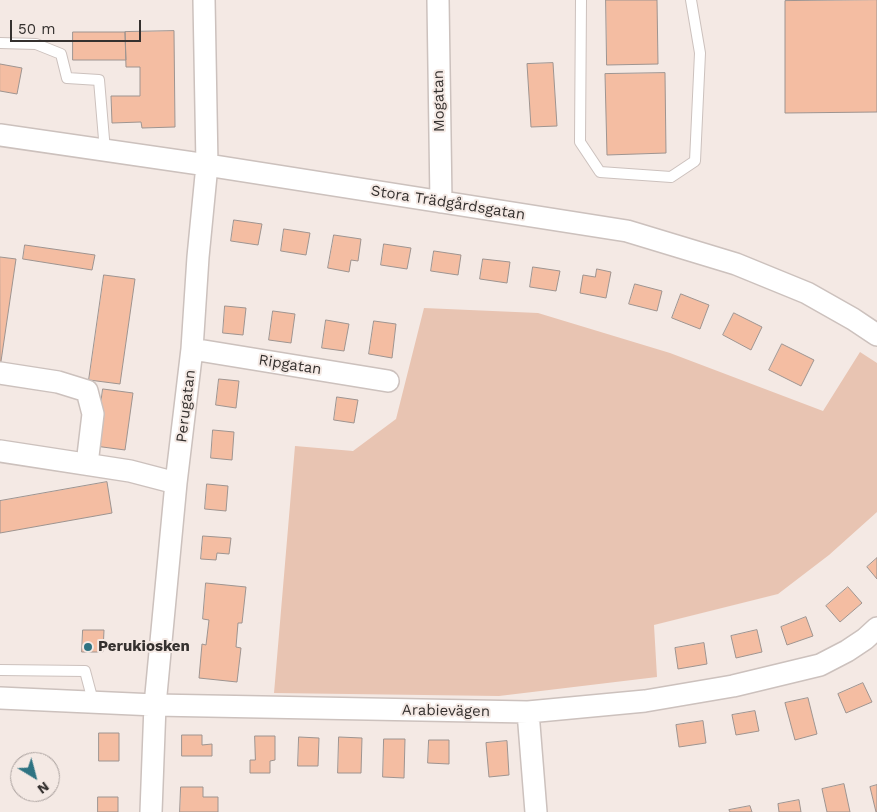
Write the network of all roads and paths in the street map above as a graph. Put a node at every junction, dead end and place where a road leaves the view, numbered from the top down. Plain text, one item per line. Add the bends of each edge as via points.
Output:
1 (204, 0) edge
2 (438, 0) edge
3 (581, 0) edge
4 (691, 0) edge
5 (0, 43) edge
6 (0, 135) edge
7 (105, 151) junction
8 (207, 165) junction
9 (441, 202) junction
10 (877, 335) edge
11 (192, 349) junction
12 (0, 373) edge
13 (388, 381) dead end
14 (0, 450) edge
15 (87, 464) junction
16 (176, 483) junction
17 (877, 628) edge
18 (0, 670) edge
19 (0, 698) edge
20 (93, 701) junction
21 (155, 704) junction
22 (528, 712) junction
23 (151, 812) edge
24 (536, 812) edge

1 - 8 street, Perugatan
2 - 9 street, Mogatan
3 - 4 lane via 580,142 600,172 671,177 695,160 700,53
5 - 7 lane via 36,44 61,54 67,78 98,80
6 - 7 street, Stora Trädgårdsgatan
7 - 8 street, Stora Trädgårdsgatan
8 - 9 street, Stora Trädgårdsgatan
8 - 11 street, Perugatan
9 - 10 street, Stora Trädgårdsgatan via 627,231 736,264 807,293
11 - 13 street, Ripgatan
11 - 16 street, Perugatan
12 - 15 street via 58,382 87,391 93,414
14 - 15 street
15 - 16 street
16 - 21 street, Perugatan
17 - 22 street, Arabievägen via 847,651 820,664 733,686 645,701
18 - 20 lane via 85,672
19 - 20 street, Arabievägen
20 - 21 street, Arabievägen
21 - 22 street, Arabievägen
21 - 23 street, Perugatan
22 - 24 street

